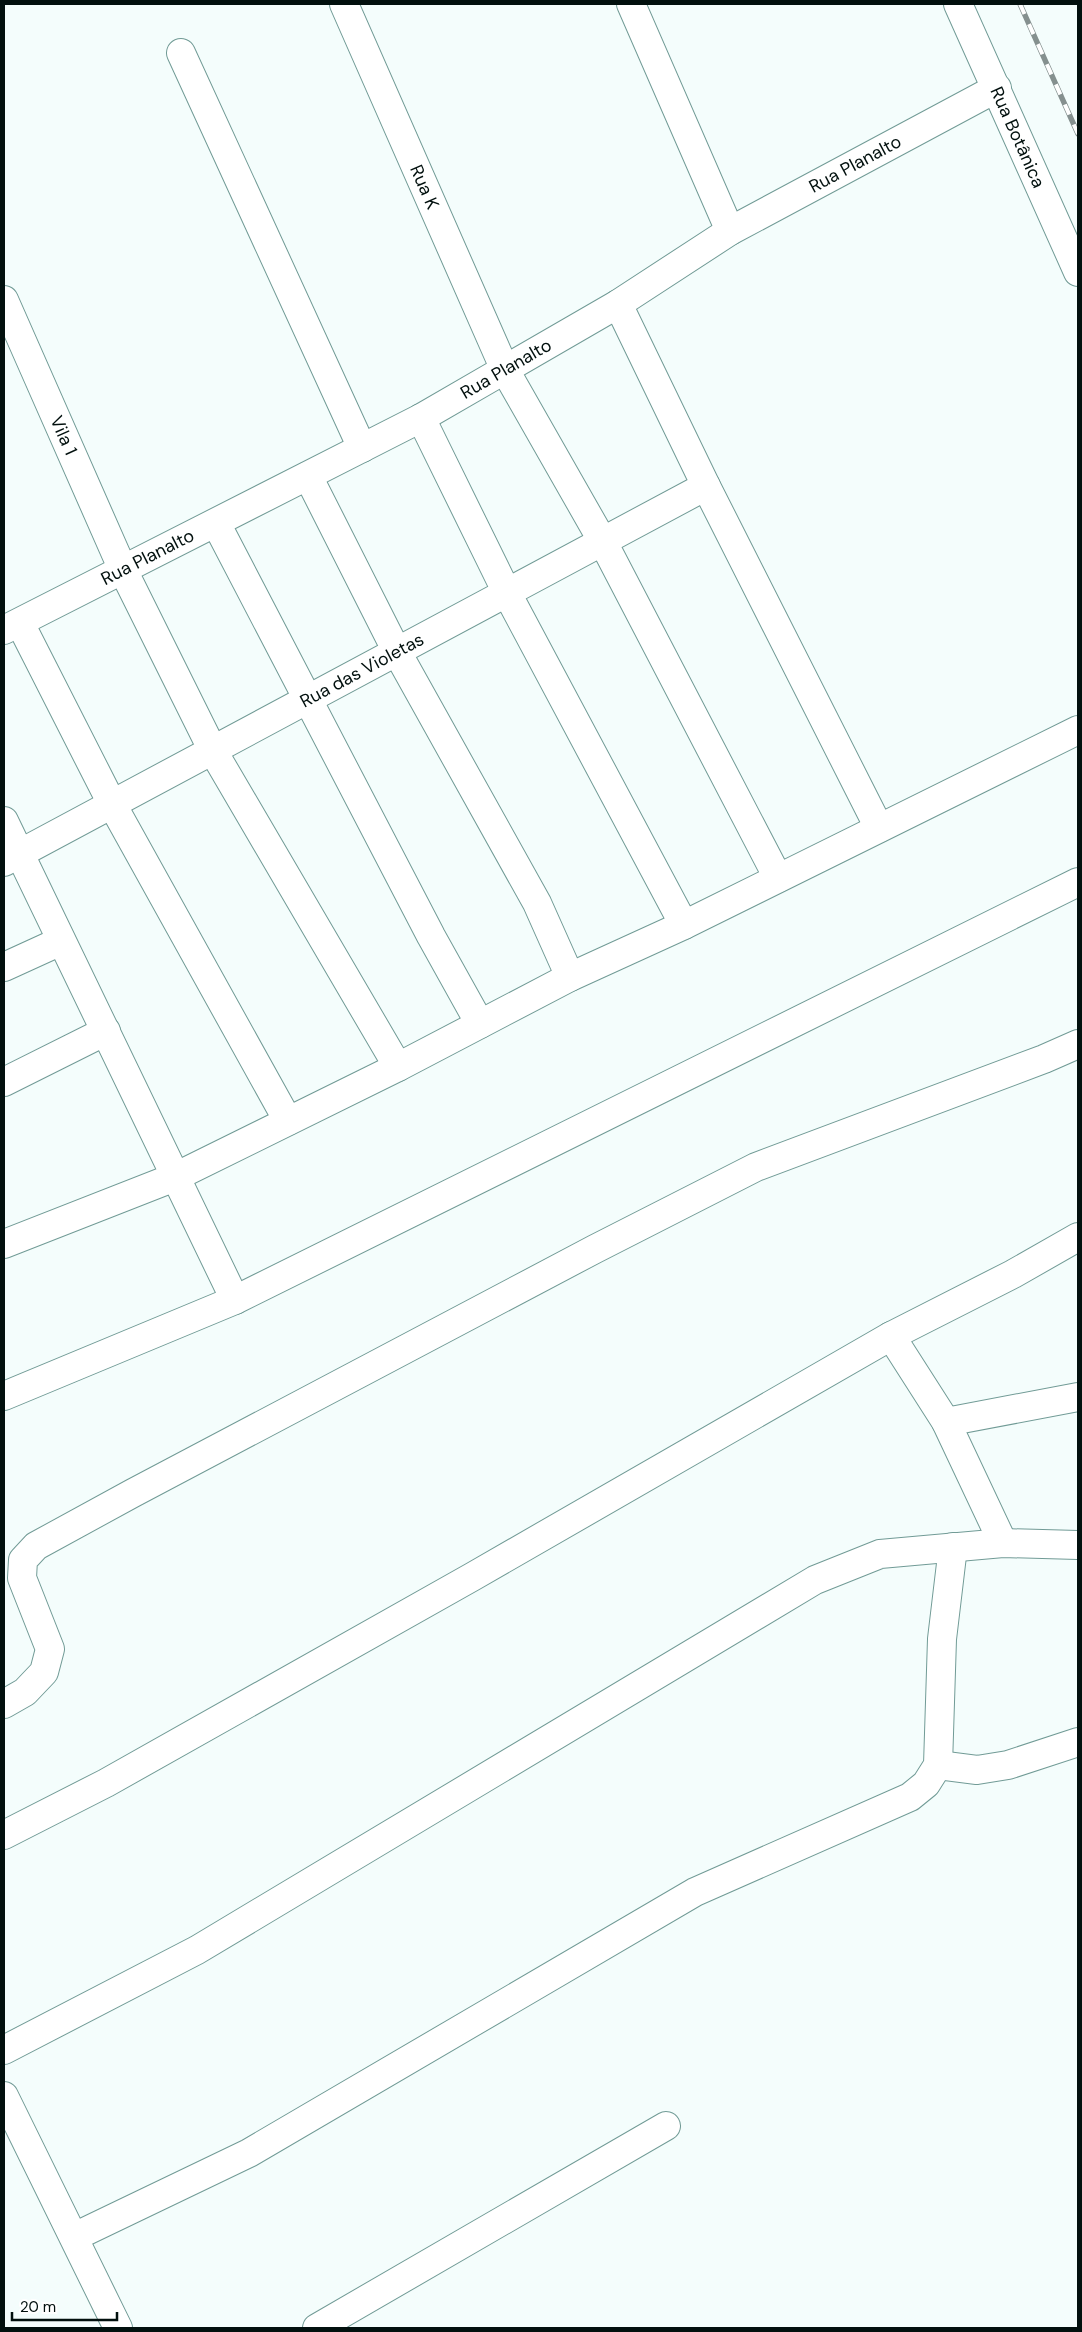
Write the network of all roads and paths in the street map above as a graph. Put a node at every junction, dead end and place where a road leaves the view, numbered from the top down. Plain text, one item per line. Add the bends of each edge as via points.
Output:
1 (344, 4) edge
2 (631, 4) edge
3 (958, 4) edge
4 (181, 53) dead end
5 (997, 88) junction
6 (730, 231) junction
7 (1078, 272) edge
8 (4, 300) edge
9 (618, 304) junction
10 (504, 370) junction
11 (421, 418) junction
12 (362, 448) junction
13 (308, 476) junction
14 (706, 486) junction
15 (216, 523) junction
16 (603, 542) junction
17 (123, 570) junction
18 (507, 593) junction
19 (12, 626) edge
20 (397, 652) junction
21 (308, 699) junction
22 (1078, 730) edge
23 (213, 751) junction
24 (112, 804) junction
25 (4, 821) edge
26 (879, 828) junction
27 (12, 858) edge
28 (778, 878) junction
29 (1078, 882) edge
30 (684, 924) junction
31 (61, 941) junction
32 (4, 967) edge
33 (570, 977) junction
34 (480, 1024) junction
35 (106, 1031) junction
36 (1078, 1044) edge
37 (398, 1067) junction
38 (4, 1082) edge
39 (288, 1121) junction
40 (175, 1177) junction
41 (1078, 1237) edge
42 (4, 1244) edge
43 (234, 1300) junction
44 (891, 1336) junction
45 (4, 1396) edge
46 (1078, 1397) edge
47 (946, 1422) junction
48 (1003, 1543) junction
49 (1078, 1546) edge
50 (952, 1547) junction
51 (4, 1704) edge
52 (1078, 1742) edge
53 (938, 1765) junction
54 (4, 1836) edge
55 (4, 2050) edge
56 (6, 2105) edge
57 (666, 2126) dead end
58 (74, 2238) junction
59 (118, 2328) edge
60 (317, 2328) edge

1 - 10 street, Rua K
2 - 6 street
3 - 5 street, Rua Botânica
4 - 12 street
5 - 6 street, Rua Planalto
5 - 7 street, Rua Botânica
6 - 9 street, Rua Planalto
8 - 17 street, Vila 1
9 - 10 street, Rua Planalto
9 - 14 street
10 - 11 street, Rua Planalto
10 - 16 street, Rua K
11 - 12 street, Rua Planalto
11 - 18 street
12 - 13 street, Rua Planalto
13 - 15 street, Rua Planalto
13 - 20 street
14 - 16 street, Rua das Violetas
14 - 26 street
15 - 17 street, Rua Planalto
15 - 21 street
16 - 18 street, Rua das Violetas
16 - 28 street, Rua K
17 - 19 street, Rua Planalto
17 - 23 street, Vila 1
18 - 20 street, Rua das Violetas
18 - 30 street
19 - 24 street
20 - 21 street, Rua das Violetas
20 - 33 street via 537,903
21 - 23 street, Rua das Violetas
21 - 34 street
22 - 26 street
23 - 24 street, Rua das Violetas
23 - 37 street, Vila 1
24 - 27 street, Rua das Violetas
24 - 39 street
25 - 27 street
26 - 28 street
27 - 31 street
28 - 30 street
29 - 43 street
30 - 33 street
31 - 32 street
31 - 35 street
33 - 34 street
34 - 37 street
35 - 38 street
35 - 40 street
36 - 51 street via 756,1167 36,1546 23,1560 22,1578 50,1649 44,1672 25,1692
37 - 39 street
39 - 40 street
40 - 42 street
40 - 43 street
41 - 44 street
43 - 45 street
44 - 47 street
44 - 54 street via 454,1587 106,1783
46 - 47 street
47 - 48 street
48 - 49 street
48 - 50 street
50 - 53 street via 942,1639
50 - 55 street via 880,1554 815,1580 197,1950
52 - 53 street via 1008,1765 977,1770
53 - 58 street via 926,1784 910,1797 695,1892 249,2153
56 - 58 street
57 - 60 street
58 - 59 street

